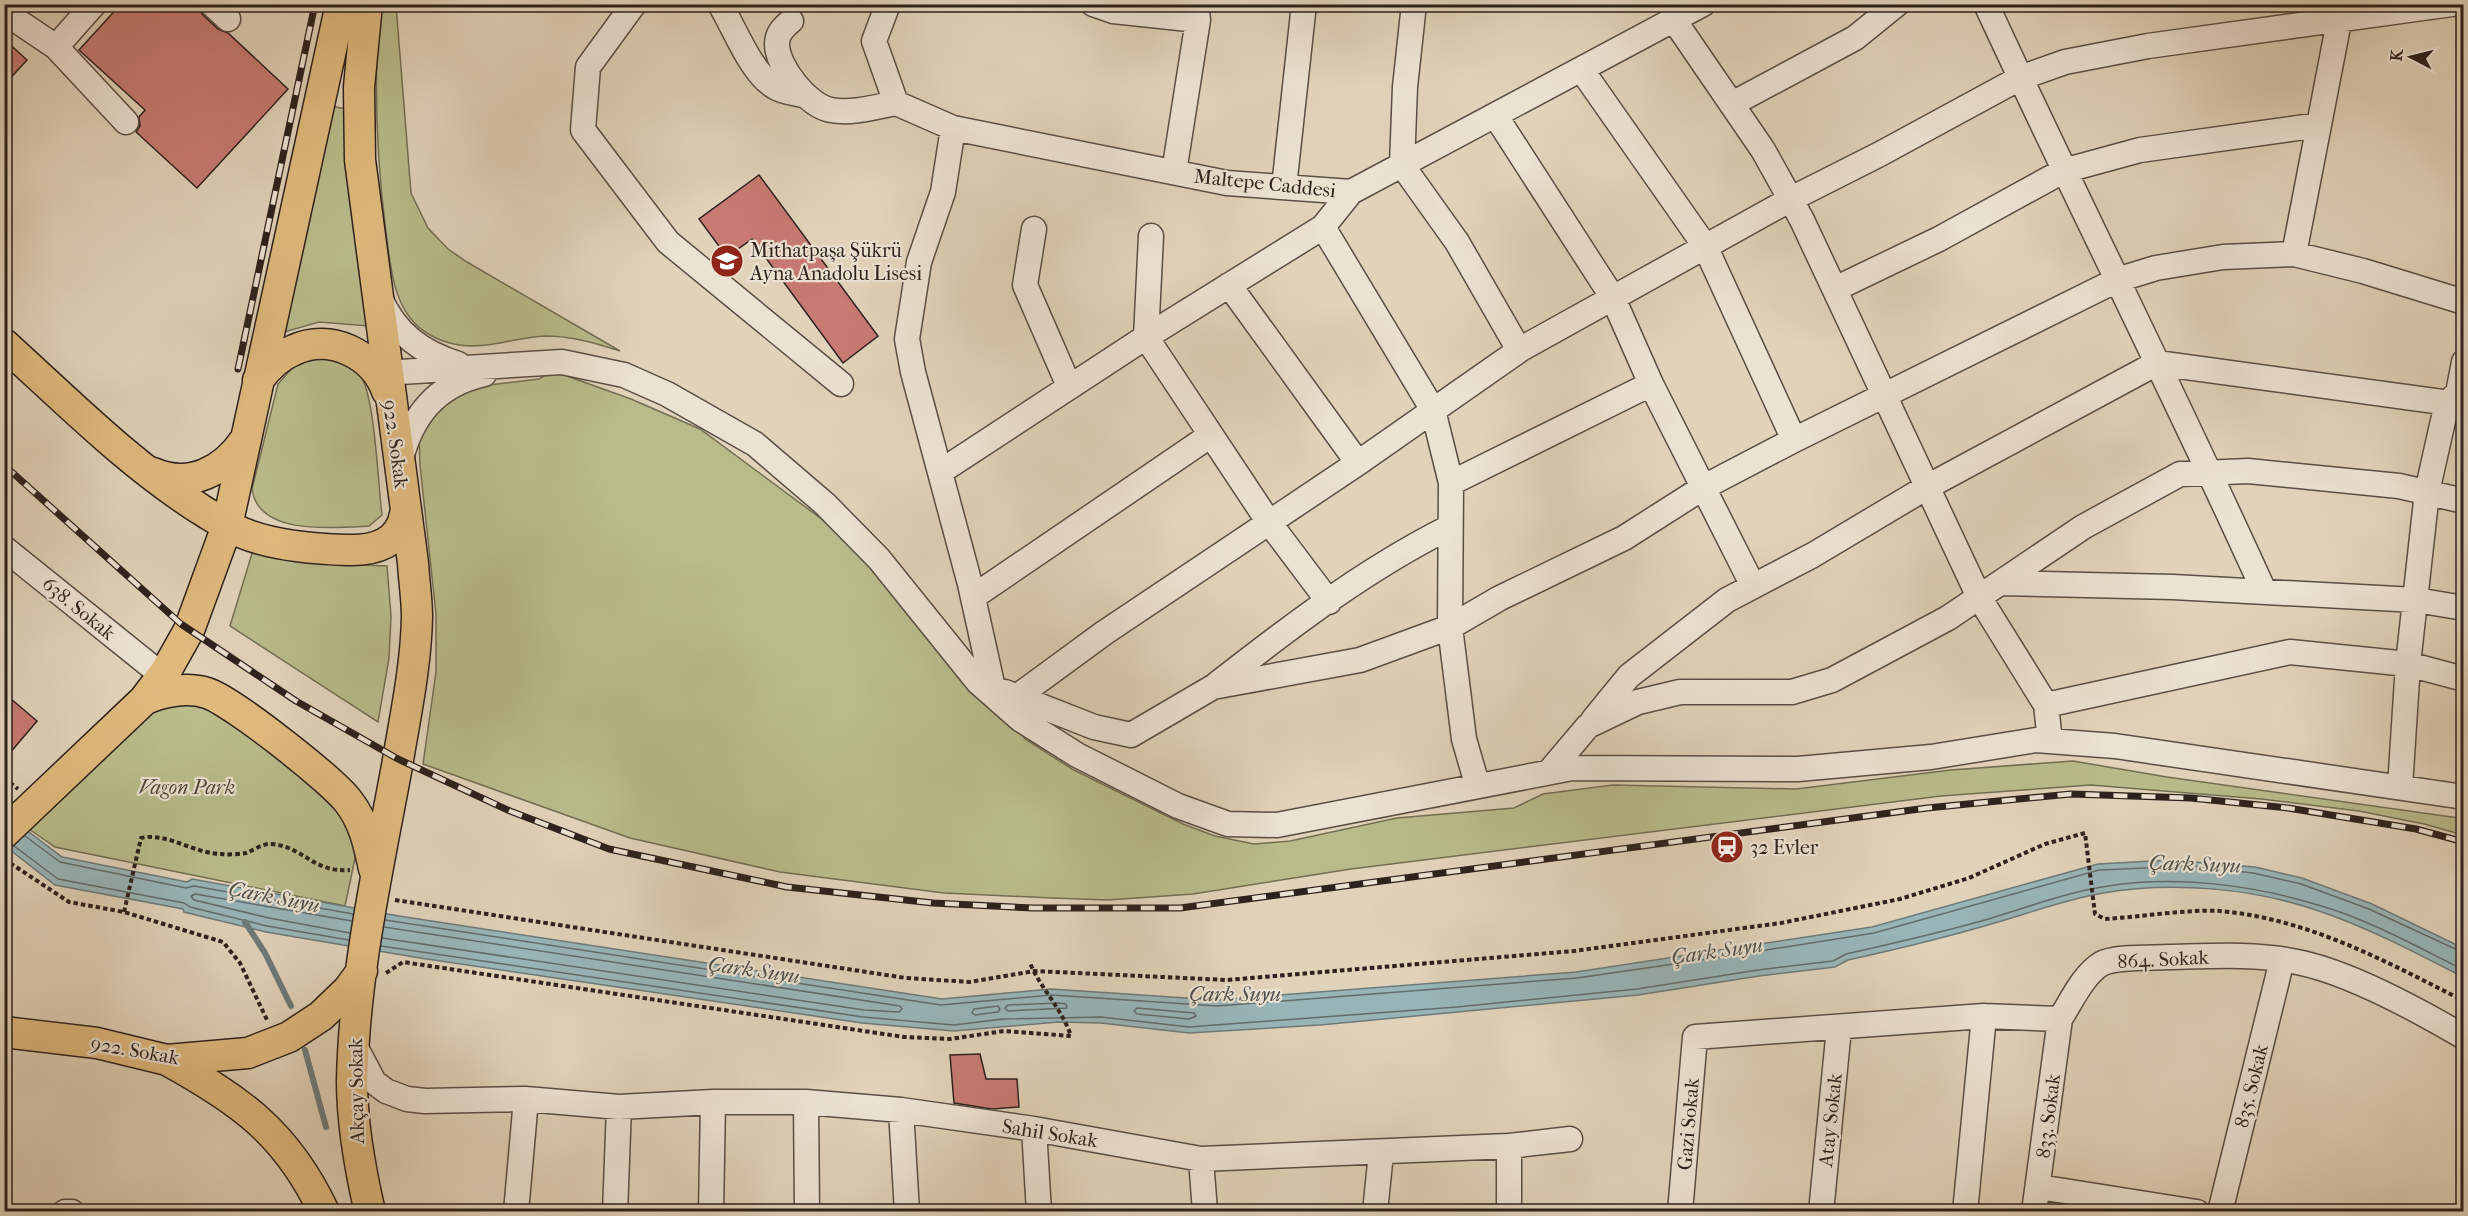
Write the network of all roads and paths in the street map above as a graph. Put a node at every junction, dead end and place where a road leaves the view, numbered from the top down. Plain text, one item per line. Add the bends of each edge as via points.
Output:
1 (94, 4) edge
2 (341, 4) edge
3 (367, 4) edge
4 (634, 4) edge
5 (720, 4) edge
6 (888, 4) edge
7 (1093, 4) edge
8 (1304, 4) edge
9 (1414, 4) edge
10 (1897, 4) edge
11 (1986, 4) edge
12 (2452, 4) edge
13 (1701, 5) edge
14 (4, 12) edge
15 (1197, 12) edge
16 (2342, 12) edge
17 (1674, 20) junction
18 (791, 21) dead end
19 (56, 47) junction
20 (1581, 69) junction
21 (2019, 78) junction
22 (803, 95) junction
23 (896, 103) junction
24 (1732, 104) junction
25 (1496, 115) junction
26 (126, 122) dead end
27 (2319, 125) junction
28 (953, 128) junction
29 (1402, 165) junction
30 (2063, 171) junction
31 (1174, 172) junction
32 (1284, 187) junction
33 (1352, 192) junction
34 (1791, 199) junction
35 (1323, 226) junction
36 (1034, 229) dead end
37 (1151, 236) dead end
38 (1706, 246) junction
39 (2294, 254) junction
40 (374, 279) junction
41 (2117, 280) junction
42 (1229, 285) junction
43 (1835, 289) junction
44 (1613, 298) junction
45 (2463, 302) edge
46 (1146, 337) junction
47 (4, 344) edge
48 (1519, 350) junction
49 (534, 363) junction
50 (2157, 363) junction
51 (2463, 363) edge
52 (376, 366) junction
53 (466, 366) junction
54 (258, 380) junction
55 (841, 384) dead end
56 (1651, 384) junction
57 (1069, 386) junction
58 (1885, 396) junction
59 (2455, 404) edge
60 (1433, 410) junction
61 (1211, 435) junction
62 (245, 440) junction
63 (1794, 440) junction
64 (1358, 463) junction
65 (399, 466) junction
66 (144, 469) junction
67 (940, 472) junction
68 (2210, 472) junction
69 (1450, 483) junction
70 (1704, 487) junction
71 (1928, 487) junction
72 (2427, 492) junction
73 (2463, 501) edge
74 (405, 513) junction
75 (1268, 521) junction
76 (227, 526) junction
77 (1448, 528) junction
78 (4, 548) edge
79 (2000, 582) junction
80 (1753, 586) junction
81 (2264, 591) junction
82 (973, 597) junction
83 (1979, 597) junction
84 (2416, 600) junction
85 (1329, 602) junction
86 (2463, 608) edge
87 (1450, 627) junction
88 (2408, 664) junction
89 (153, 668) junction
90 (2463, 679) edge
91 (986, 685) junction
92 (1213, 687) junction
93 (1018, 696) junction
94 (144, 700) junction
95 (2046, 705) junction
96 (1588, 726) junction
97 (2050, 741) junction
98 (1549, 772) junction
99 (1477, 784) junction
100 (2400, 788) junction
101 (14, 794) edge
102 (2463, 797) edge
103 (4, 833) edge
104 (4, 859) edge
105 (374, 887) junction
106 (124, 912) junction
107 (2095, 915) dead end
108 (2282, 960) junction
109 (1030, 963) dead end
110 (1034, 971) junction
111 (373, 973) junction
112 (1984, 1016) junction
113 (2060, 1019) junction
114 (268, 1024) dead end
115 (1839, 1028) junction
116 (4, 1032) edge
117 (2463, 1037) edge
118 (354, 1044) junction
119 (167, 1060) junction
120 (526, 1099) junction
121 (713, 1102) junction
122 (806, 1102) junction
123 (619, 1107) junction
124 (901, 1110) junction
125 (1034, 1130) junction
126 (1570, 1139) dead end
127 (1509, 1146) junction
128 (1381, 1153) junction
129 (1200, 1159) junction
130 (2039, 1187) junction
131 (65, 1212) edge
132 (72, 1212) edge
133 (324, 1212) edge
134 (370, 1212) edge
135 (516, 1212) edge
136 (615, 1212) edge
137 (711, 1212) edge
138 (807, 1212) edge
139 (908, 1212) edge
140 (1039, 1212) edge
141 (1204, 1212) edge
142 (1375, 1212) edge
143 (1509, 1212) edge
144 (1680, 1212) edge
145 (1821, 1212) edge
146 (1965, 1212) edge
147 (2034, 1212) edge
148 (2197, 1212) edge
149 (2220, 1212) edge

1 - 19 street
2 - 54 main road
3 - 40 main road, 922. Sokak via 358,124
4 - 55 street via 588,67 583,130 668,242
5 - 22 street via 752,63 766,79 776,88
6 - 23 street via 874,41
7 - 15 street via 1113,10
8 - 32 street
9 - 29 street
10 - 24 street via 1855,38
11 - 21 street
12 - 16 street
13 - 17 street, Maltepe Caddesi
14 - 19 street
15 - 31 street
16 - 21 street via 2065,62
16 - 27 street
17 - 20 street, Maltepe Caddesi
17 - 24 street
18 - 22 street via 782,29 777,44
19 - 26 street
20 - 25 street, Maltepe Caddesi
20 - 38 street
21 - 30 street
21 - 34 street
22 - 23 street via 828,110 851,112
23 - 28 street, Maltepe Caddesi
24 - 34 street
25 - 29 street, Maltepe Caddesi
25 - 44 street
27 - 30 street via 2139,150
27 - 39 street
28 - 31 street, Maltepe Caddesi
28 - 67 street via 943,192 919,262 907,339
29 - 33 street, Maltepe Caddesi
29 - 48 street via 1457,243
30 - 41 street
30 - 43 street via 1939,239
31 - 32 street, Maltepe Caddesi via 1227,183
32 - 33 street, Maltepe Caddesi
33 - 35 street
34 - 38 street
34 - 43 street
35 - 42 street
35 - 60 street
36 - 57 street via 1025,285
37 - 46 street
38 - 44 street
38 - 63 street
39 - 41 street via 2223,257 2156,268
39 - 45 street
40 - 52 main road, 922. Sokak
40 - 53 street via 385,309 410,341 426,352
41 - 50 street
41 - 58 street
42 - 46 street
42 - 64 street
43 - 58 street
44 - 48 street
44 - 56 street
46 - 57 street
46 - 61 street
47 - 66 main road
48 - 60 street
49 - 53 street
49 - 65 street via 449,386 424,409
49 - 91 street via 562,362 624,375 667,394 754,444 825,504 879,559
50 - 59 street
50 - 68 street
50 - 71 street
51 - 59 street
52 - 53 street
52 - 54 main road via 344,347 303,347 285,355
52 - 65 main road, 922. Sokak via 390,402
54 - 62 main road
56 - 69 street
56 - 70 street
57 - 67 street
58 - 63 street
58 - 71 street
59 - 72 street
60 - 64 street
60 - 69 street
61 - 75 street
61 - 82 street
62 - 66 main road via 221,466 195,478 166,478
62 - 76 main road
63 - 70 street
64 - 75 street
65 - 74 main road, 922. Sokak
66 - 76 main road
67 - 82 street
68 - 72 street via 2248,471
68 - 79 street via 2180,474 2083,527
68 - 81 street
69 - 77 street
70 - 80 street
70 - 87 street via 1624,538 1500,598
71 - 80 street
71 - 83 street
72 - 73 street
72 - 84 street
74 - 76 main road via 401,529 392,540 362,550 281,543
74 - 105 main road, 922. Sokak via 413,563 416,630 409,698
75 - 85 street
75 - 93 street
76 - 89 main road via 181,624
76 - 94 main road via 189,630
77 - 85 street via 1411,546
77 - 87 street
78 - 89 street, 638. Sokak
79 - 81 street
79 - 83 street
80 - 96 street via 1681,633 1629,676
81 - 84 street
82 - 91 street
83 - 95 street
83 - 96 street via 1948,618 1832,680 1792,693 1680,692 1638,702
84 - 86 street
84 - 88 street
85 - 92 street
87 - 92 street via 1360,660
87 - 99 street via 1464,738
88 - 90 street
88 - 95 street via 2290,652
88 - 100 street
89 - 101 main road via 93,732
91 - 93 street
91 - 99 street via 1020,719 1077,755 1178,806 1228,824 1277,825
92 - 93 street via 1131,735 1094,727
94 - 101 main road
94 - 105 main road, 922. Sokak via 190,690 214,696 322,775 359,818
95 - 97 street
96 - 98 street
97 - 98 street via 1798,769 1572,768
97 - 100 street via 2115,746
98 - 99 street
100 - 102 street
101 - 103 main road
104 - 106 path via 69,902
105 - 106 path via 269,843 244,853 222,854 197,851 150,836 141,838
105 - 110 path via 906,978 970,982
105 - 111 main road, 922. Sokak
106 - 114 path via 223,942 240,963
107 - 110 path via 2085,833 2045,844 1969,878 1900,899 1781,922 1574,951 1227,980
108 - 113 street, 864. Sokak via 2213,956 2125,959 2101,964 2084,981
108 - 117 street, 864. Sokak via 2339,974
108 - 149 street, 835. Sokak
109 - 110 path
110 - 111 path via 1064,1016 1071,1036 1005,1031 950,1039 915,1037 403,962
111 - 118 main road, Akçay Sokak
111 - 119 main road, 922. Sokak via 289,1037 248,1053
112 - 113 street
112 - 115 street
112 - 146 street
113 - 130 street, 833. Sokak
115 - 144 street, Gazi Sokak via 1695,1037
115 - 145 street, Atay Sokak
116 - 119 main road, 922. Sokak via 97,1043
118 - 120 street, Sahil Sokak via 374,1082 407,1099
118 - 134 main road, Akçay Sokak via 355,1130
119 - 133 main road via 228,1095 268,1129 297,1164
120 - 123 street, Sahil Sokak
120 - 135 street
121 - 122 street, Sahil Sokak
121 - 123 street, Sahil Sokak
121 - 137 street
122 - 124 street, Sahil Sokak
122 - 138 street
123 - 136 street
124 - 125 street, Sahil Sokak
124 - 139 street
125 - 129 street, Sahil Sokak
125 - 140 street
126 - 127 street, Sahil Sokak
127 - 128 street, Sahil Sokak
127 - 143 street
128 - 129 street, Sahil Sokak
128 - 142 street
129 - 141 street
130 - 147 street, 833. Sokak
130 - 148 street
131 - 132 street

